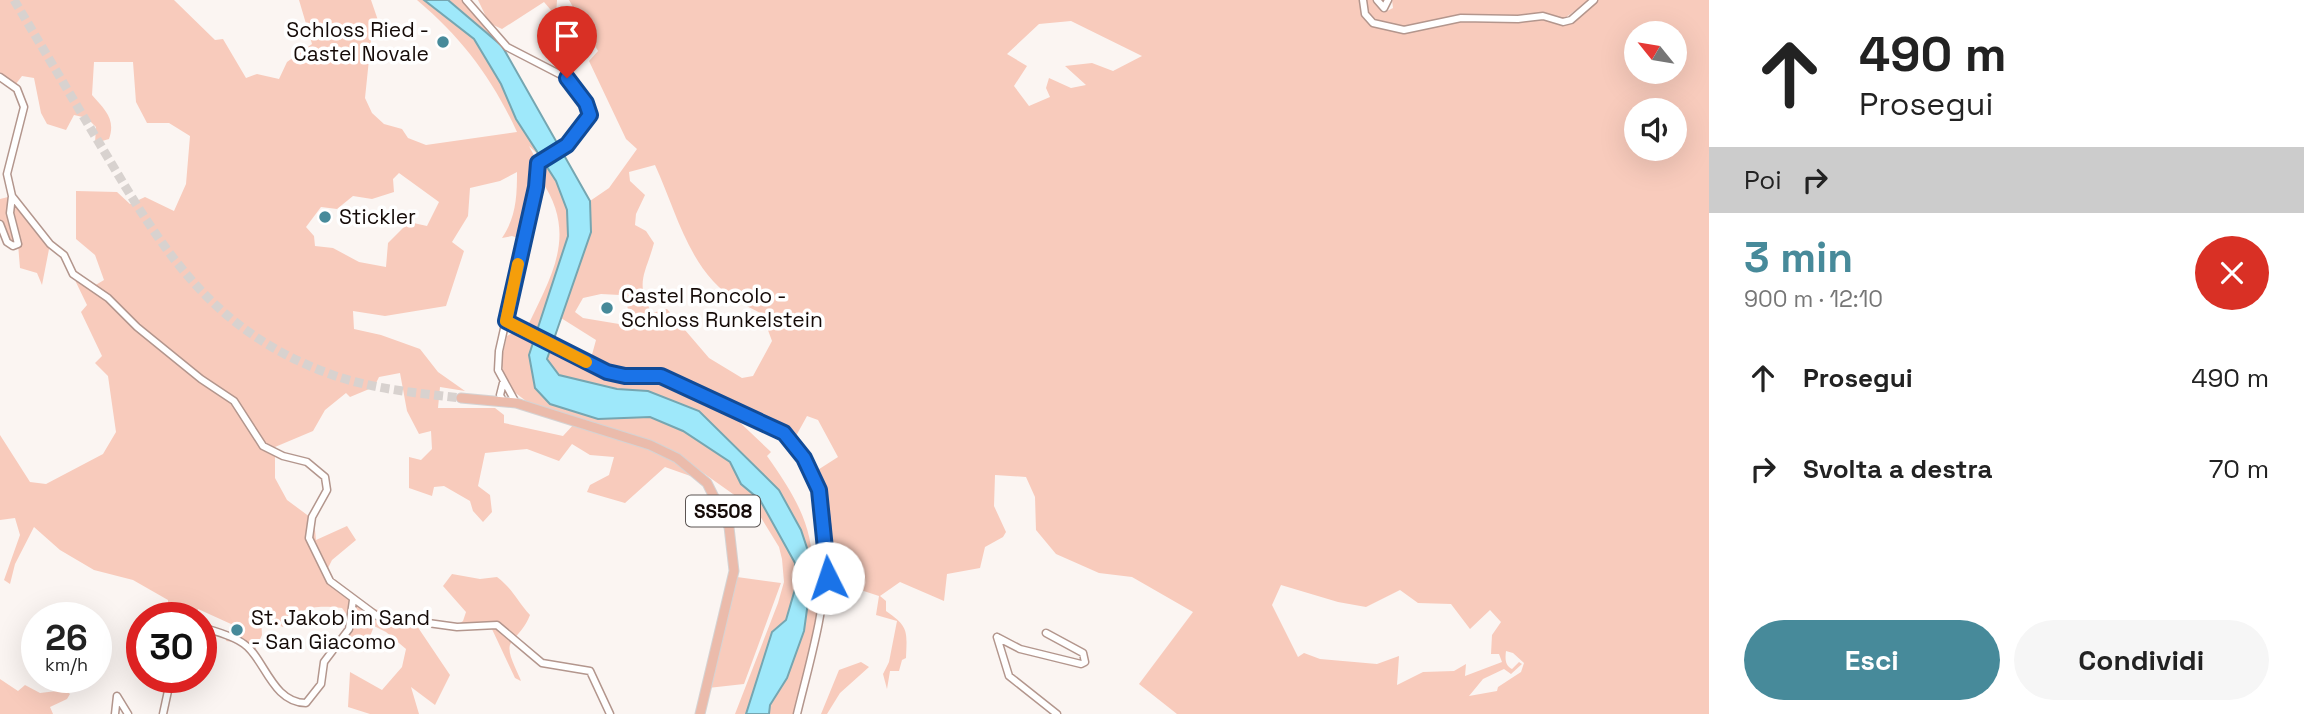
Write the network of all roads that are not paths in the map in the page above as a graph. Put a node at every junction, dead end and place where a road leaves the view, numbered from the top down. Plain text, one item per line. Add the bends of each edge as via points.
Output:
1 (466, 0) edge
2 (1363, 0) edge
3 (1377, 0) edge
4 (1388, 0) edge
5 (1594, 0) edge
6 (0, 78) edge
7 (12, 196) junction
8 (0, 224) edge
9 (506, 321) junction
10 (501, 397) junction
11 (461, 398) tunnel mouth
12 (353, 600) junction
13 (217, 633) edge
14 (1045, 633) dead end
15 (168, 693) edge
16 (1056, 712) edge
17 (115, 714) edge
18 (128, 714) edge
19 (163, 714) edge
20 (610, 714) edge
21 (700, 714) edge
22 (797, 714) edge

1 - 9 street via 507,47 562,75 590,111 588,121 562,149 539,162
2 - 5 street via 1365,14 1373,23 1404,30 1461,18 1543,16 1563,22
3 - 4 street via 1384,8
6 - 7 street via 17,89 24,107 7,174
7 - 8 street via 10,214 18,243 7,242
7 - 12 street via 64,255 73,274 234,401 263,446 307,462 325,477 327,490 313,517 310,544 330,582
9 - 10 street via 499,351
9 - 22 street via 616,375 661,376 784,433 804,458 822,500 828,578
10 - 11 main road, SS508
10 - 21 main road, SS508 via 650,445 677,458 707,483 732,537 734,571
12 - 13 street via 349,629 323,665 321,684 306,703 293,701 274,685 243,643
12 - 20 street via 374,615 409,622 468,628 497,625 542,663 590,671
14 - 16 street via 1083,653 1085,662 1020,649 997,637 1009,676
15 - 19 street
17 - 18 street via 117,696

